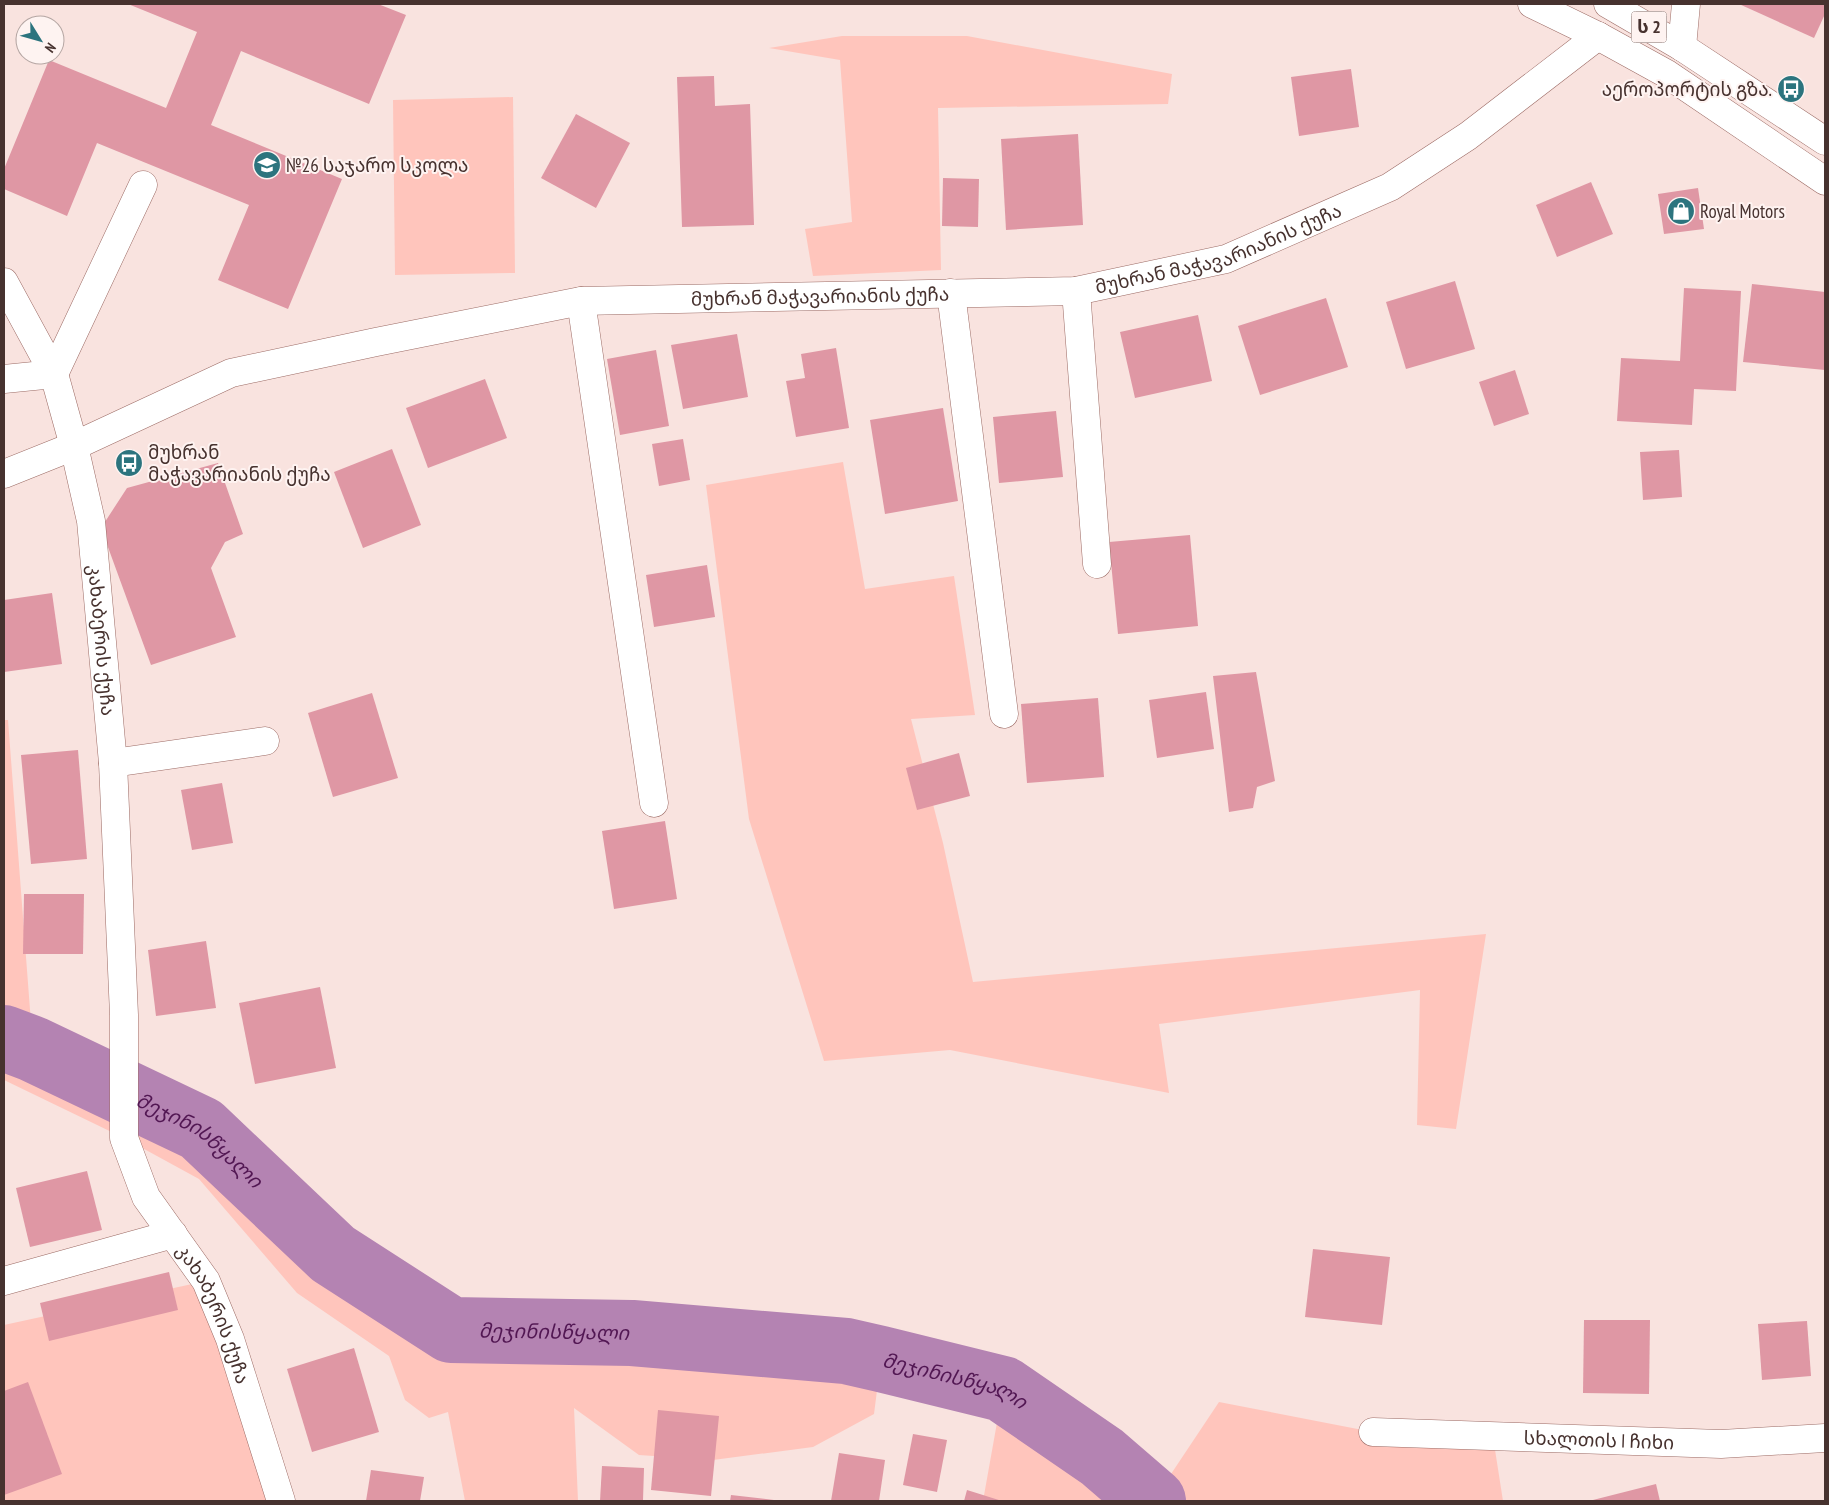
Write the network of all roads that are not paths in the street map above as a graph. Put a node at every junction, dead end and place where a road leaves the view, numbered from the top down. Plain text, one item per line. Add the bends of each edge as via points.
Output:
1 (1532, 4) edge
2 (1608, 4) edge
3 (1686, 4) edge
4 (1598, 36) junction
5 (1682, 47) junction
6 (1825, 141) edge
7 (1825, 181) edge
8 (143, 185) dead end
9 (4, 282) edge
10 (1076, 291) junction
11 (951, 293) junction
12 (581, 301) junction
13 (54, 374) junction
14 (4, 379) edge
15 (74, 446) junction
16 (4, 474) edge
17 (1097, 564) dead end
18 (1004, 714) dead end
19 (265, 741) dead end
20 (113, 763) junction
21 (654, 803) dead end
22 (172, 1234) junction
23 (4, 1281) edge
24 (1373, 1432) dead end
25 (1825, 1438) edge
26 (281, 1501) edge

1 - 4 main road, ს 2
2 - 5 main road, ს 2
3 - 5 main road
4 - 7 main road, ს 2 via 1667,74
4 - 10 main road, მუხრან მაჭავარიანის ქუჩა via 1468,136 1390,187 1226,259
5 - 6 main road, ს 2
8 - 13 main road
9 - 13 main road, კახაბერის ქუჩა
10 - 11 main road, მუხრან მაჭავარიანის ქუჩა
10 - 17 main road
11 - 12 main road, მუხრან მაჭავარიანის ქუჩა
11 - 18 main road
12 - 15 main road, მუხრან მაჭავარიანის ქუჩა via 231,373
12 - 21 main road
13 - 14 main road
13 - 15 main road, კახაბერის ქუჩა
15 - 16 main road, მუხრან მაჭავარიანის ქუჩა
15 - 20 main road, კახაბერის ქუჩა via 90,521
19 - 20 main road
20 - 22 main road, კახაბერის ქუჩა via 124,1015 124,1138 146,1197
22 - 23 main road
22 - 26 main road, კახაბერის ქუჩა via 206,1281 230,1339
24 - 25 main road, სხალთის I ჩიხი via 1721,1444

